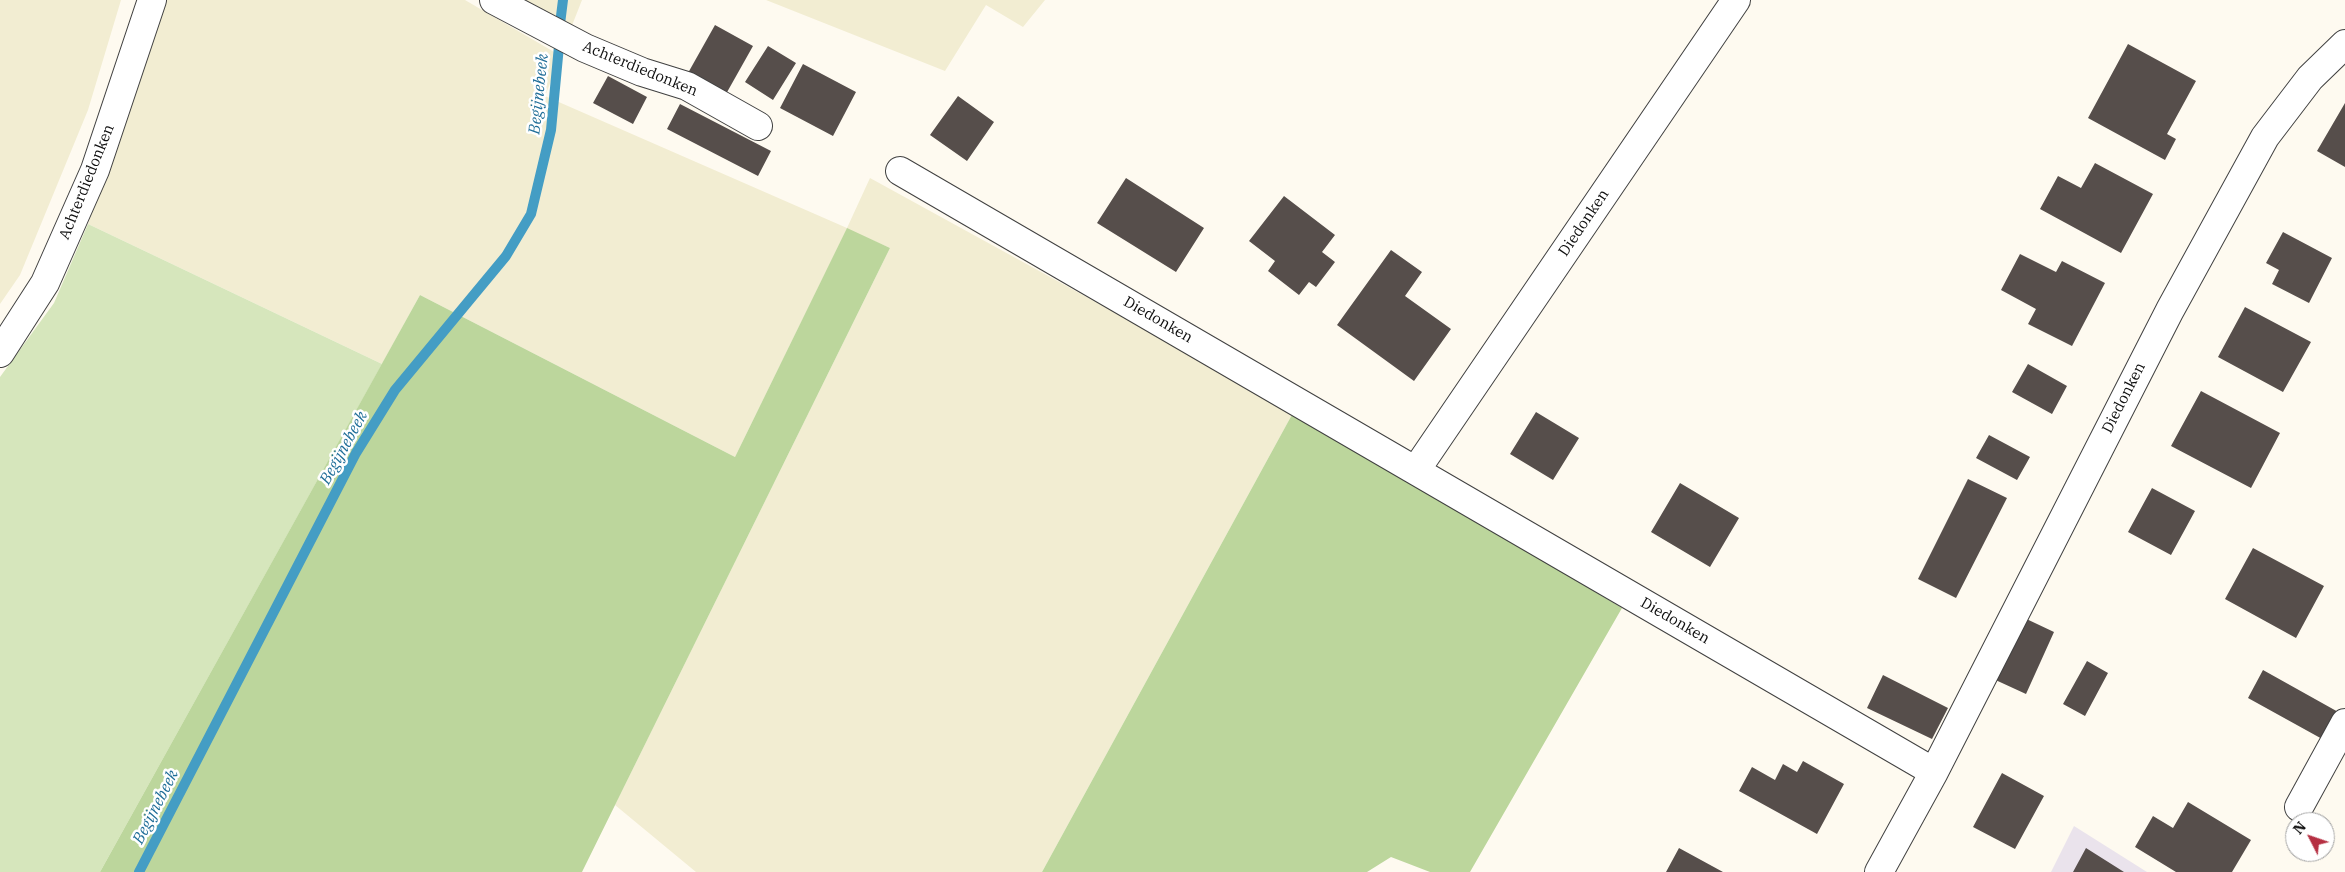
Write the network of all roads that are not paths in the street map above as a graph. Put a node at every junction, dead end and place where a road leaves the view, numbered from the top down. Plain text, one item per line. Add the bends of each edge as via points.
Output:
1 (152, 0) edge
2 (494, 0) edge
3 (1736, 0) edge
4 (2345, 44) edge
5 (758, 126) dead end
6 (900, 171) dead end
7 (0, 353) edge
8 (1416, 470) junction
9 (2345, 723) edge
10 (1934, 772) junction
11 (2299, 807) dead end
12 (1880, 872) edge

1 - 7 street, Achterdiedonken via 95,170 45,283
2 - 5 street, Achterdiedonken via 585,48 642,72 687,86
3 - 8 street, Diedonken
4 - 10 street, Diedonken via 2310,78 2265,137 2170,310
6 - 8 street, Diedonken
8 - 10 street, Diedonken
9 - 11 street
10 - 12 street, Diedonken

